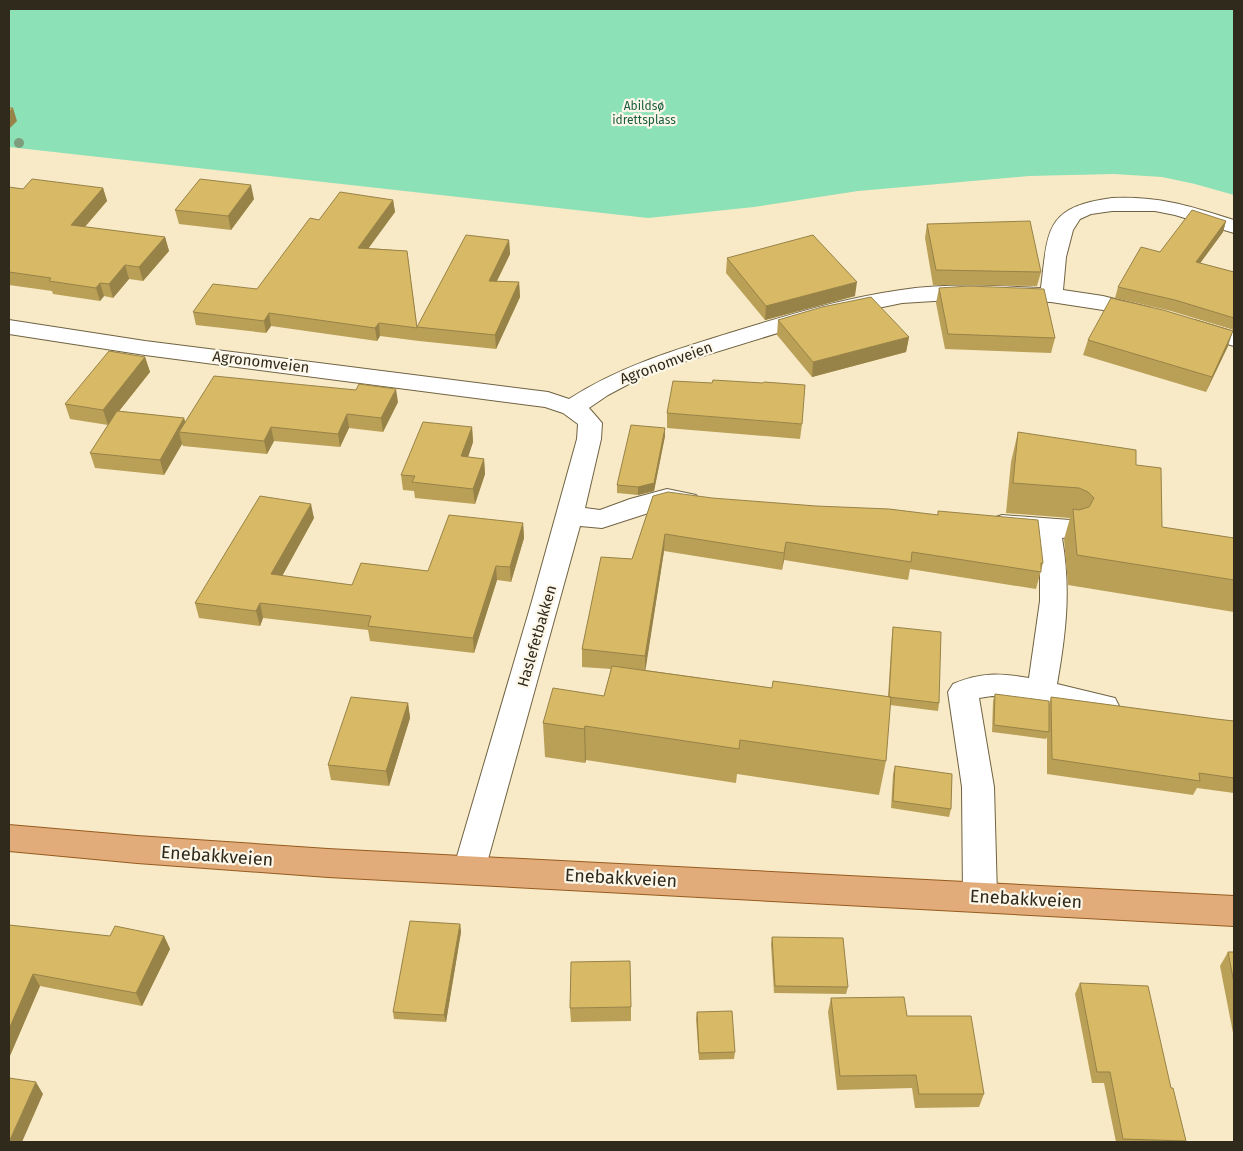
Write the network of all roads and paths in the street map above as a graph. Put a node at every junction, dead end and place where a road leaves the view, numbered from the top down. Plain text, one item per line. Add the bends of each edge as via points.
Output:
1 (1234, 227) edge
2 (1051, 295) junction
3 (9, 327) edge
4 (1234, 339) edge
5 (572, 408) junction
6 (711, 504) edge
7 (570, 516) junction
8 (977, 522) edge
9 (1041, 693) junction
10 (1128, 709) edge
11 (9, 838) edge
12 (470, 870) junction
13 (980, 896) junction
14 (1234, 911) edge

1 - 2 street via 1165,206 1117,204 1075,213 1066,220 1058,246
2 - 4 street, Agronomveien via 1171,319
2 - 5 street, Agronomveien via 966,292 902,296 815,314 632,373
3 - 5 street, Agronomveien via 145,348 548,400
5 - 7 street, Haslefetbakken via 590,423 590,432
6 - 7 street via 667,498 602,519
7 - 12 street, Haslefetbakken
8 - 9 street via 1059,528 1049,548 1054,568 1054,598 1052,633
9 - 10 street
9 - 13 street via 986,684 971,686 963,692 978,787
11 - 12 main road, Enebakkveien via 191,854
12 - 13 main road, Enebakkveien
13 - 14 main road, Enebakkveien

